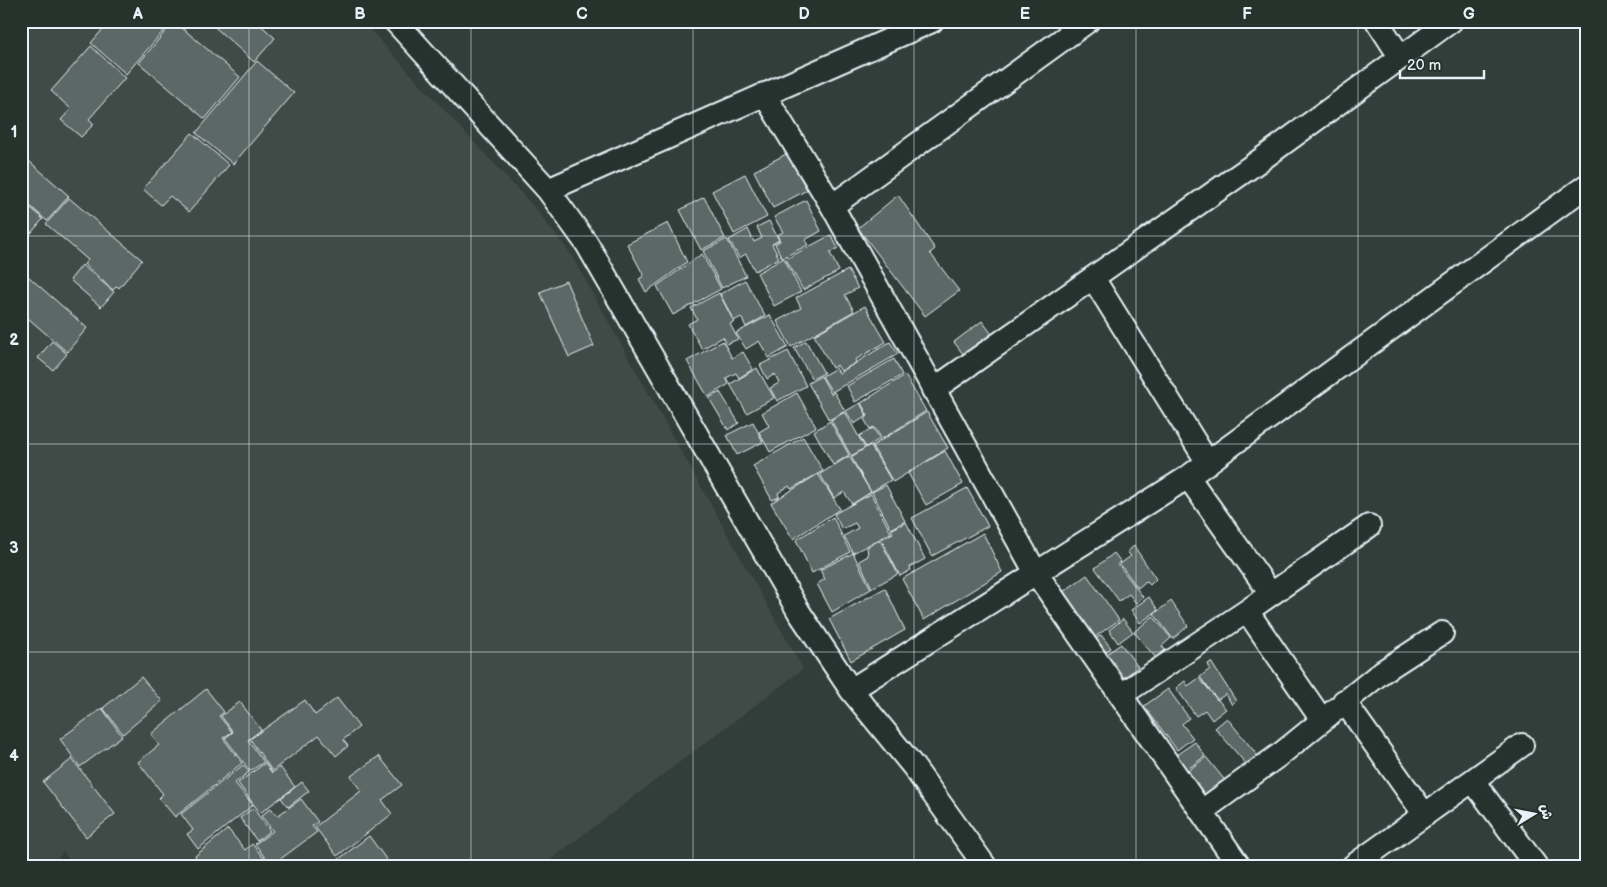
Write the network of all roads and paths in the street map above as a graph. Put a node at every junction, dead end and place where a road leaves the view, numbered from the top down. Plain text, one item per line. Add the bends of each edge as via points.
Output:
1 (395, 21) edge
2 (932, 21) edge
3 (1088, 21) edge
4 (1377, 21) edge
5 (1451, 21) edge
6 (1400, 58) junction
7 (764, 94) junction
8 (1586, 186) edge
9 (548, 190) junction
10 (832, 206) junction
11 (1093, 278) junction
12 (933, 390) junction
13 (1208, 463) junction
14 (1188, 477) junction
15 (1369, 526) dead end
16 (1036, 573) junction
17 (1271, 594) junction
18 (1247, 611) junction
19 (1442, 633) dead end
20 (851, 690) junction
21 (1121, 695) junction
22 (1344, 701) junction
23 (1322, 720) junction
24 (1522, 745) dead end
25 (1473, 781) junction
26 (1202, 811) junction
27 (1425, 815) junction
28 (1365, 862) edge
29 (985, 866) edge
30 (1239, 866) edge
31 (1536, 866) edge

1 - 9 street
2 - 7 street
3 - 10 street
4 - 6 street
5 - 6 street
6 - 11 street
7 - 9 street
7 - 10 street
8 - 13 street
9 - 20 street via 586,244 799,612
10 - 12 street
11 - 12 street
11 - 13 street
12 - 16 street
13 - 14 street
14 - 16 street
14 - 17 street
15 - 17 street
16 - 20 street
16 - 21 street
17 - 18 street
18 - 21 street
18 - 23 street
19 - 22 street
20 - 29 street
21 - 26 street
22 - 23 street
22 - 27 street
23 - 26 street
24 - 25 street
25 - 27 street
25 - 31 street
26 - 30 street
27 - 28 street

